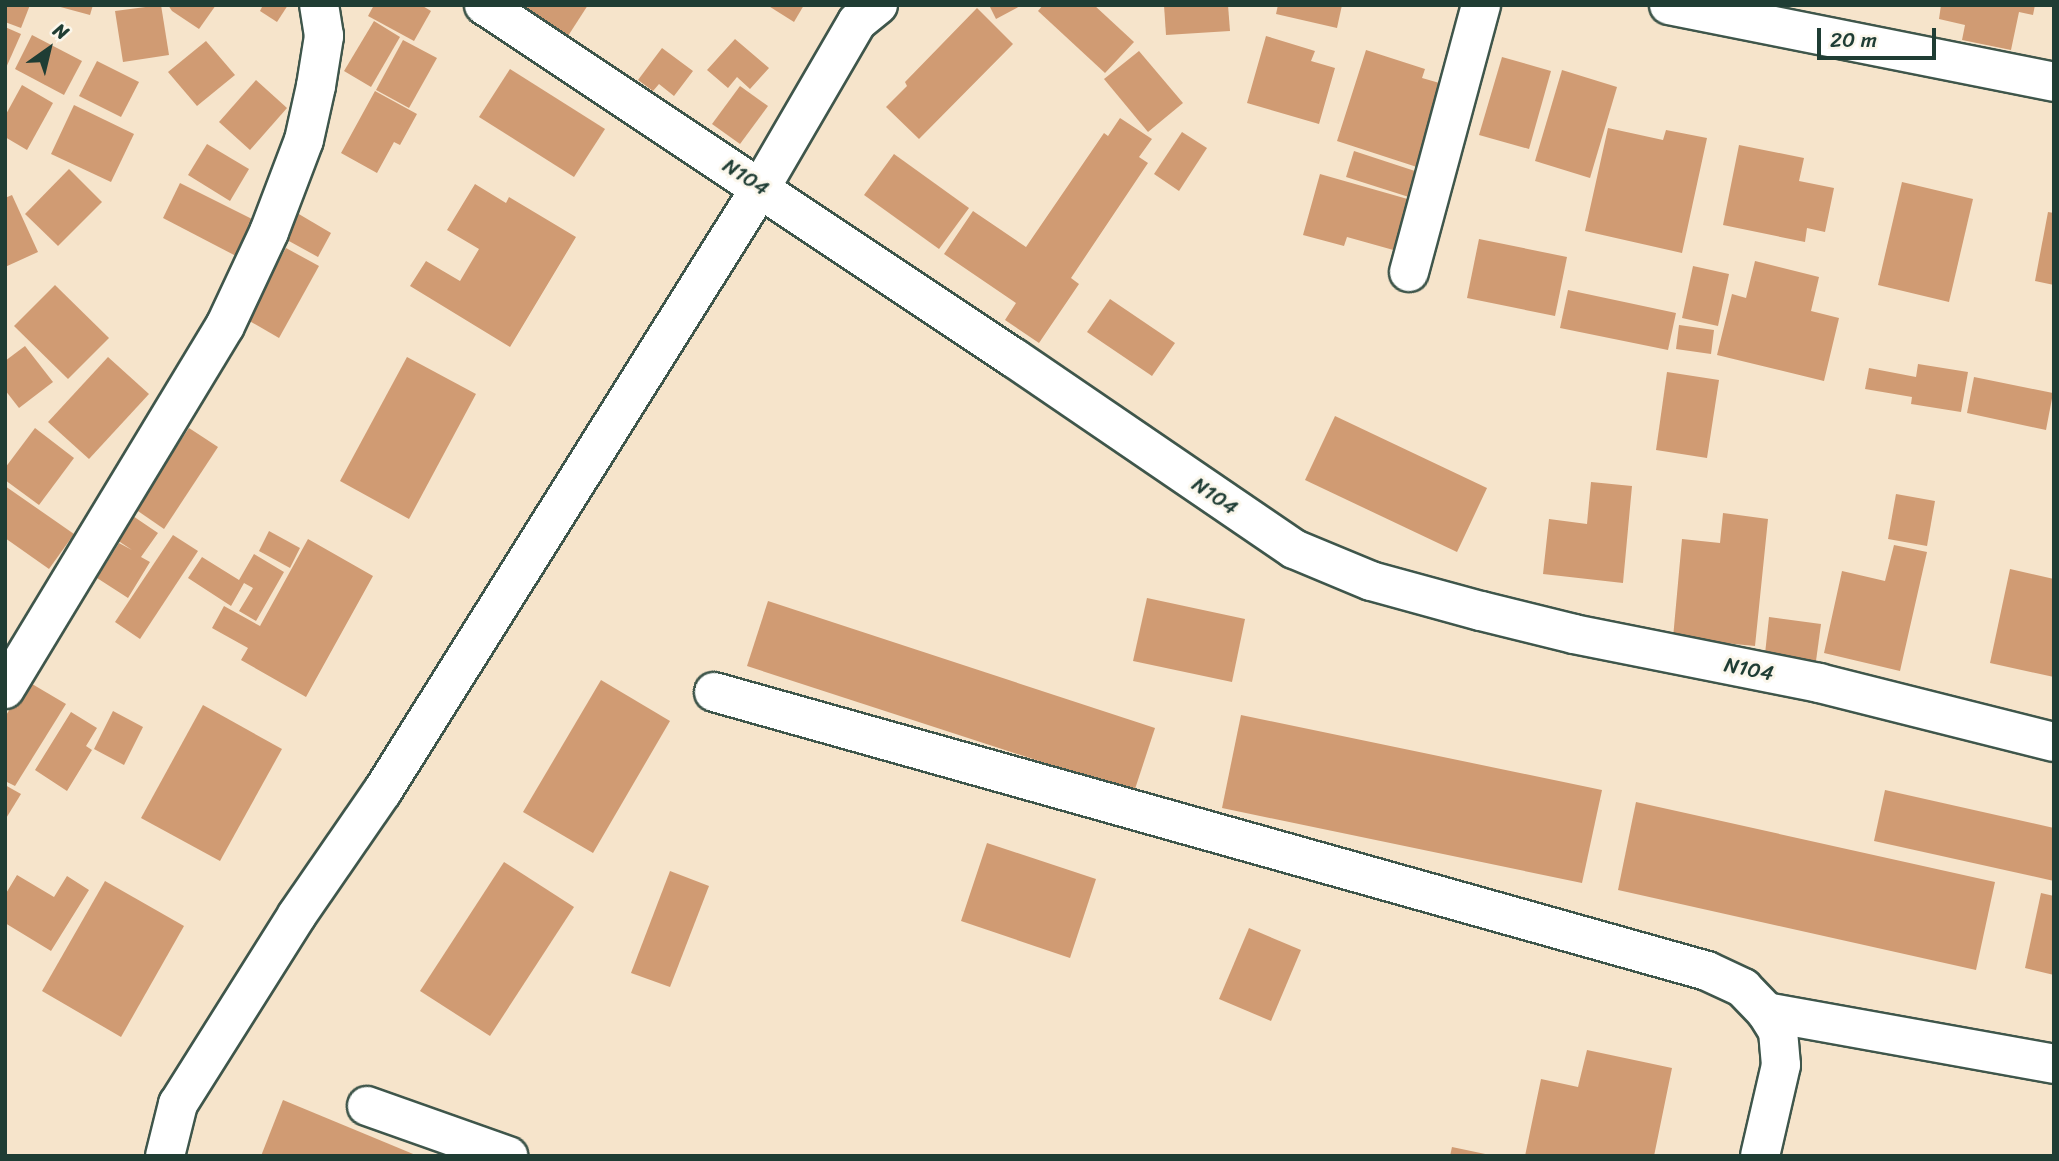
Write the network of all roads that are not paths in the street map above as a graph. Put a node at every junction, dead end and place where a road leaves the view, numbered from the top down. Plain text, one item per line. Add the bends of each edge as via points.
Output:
1 (319, 5) edge
2 (484, 5) edge
3 (878, 5) edge
4 (1480, 5) edge
5 (1668, 5) edge
6 (2054, 82) edge
7 (761, 187) junction
8 (1409, 272) dead end
9 (5, 689) edge
10 (714, 692) dead end
11 (2054, 742) edge
12 (1766, 1012) junction
13 (2054, 1064) edge
14 (367, 1106) dead end
15 (165, 1156) edge
16 (509, 1156) edge
17 (1760, 1156) edge

1 - 9 street via 324,36 316,86 304,140 269,232 225,326
2 - 7 street, N104 / N104
3 - 7 street via 857,22
4 - 8 street
5 - 6 street
7 - 11 street, N104 / N104 via 1294,549 1371,581 1481,611 1819,683
7 - 15 street via 383,792 297,915 178,1104
10 - 12 street via 1707,971 1743,988
12 - 13 street
12 - 17 street via 1778,1031 1781,1065
14 - 16 street

